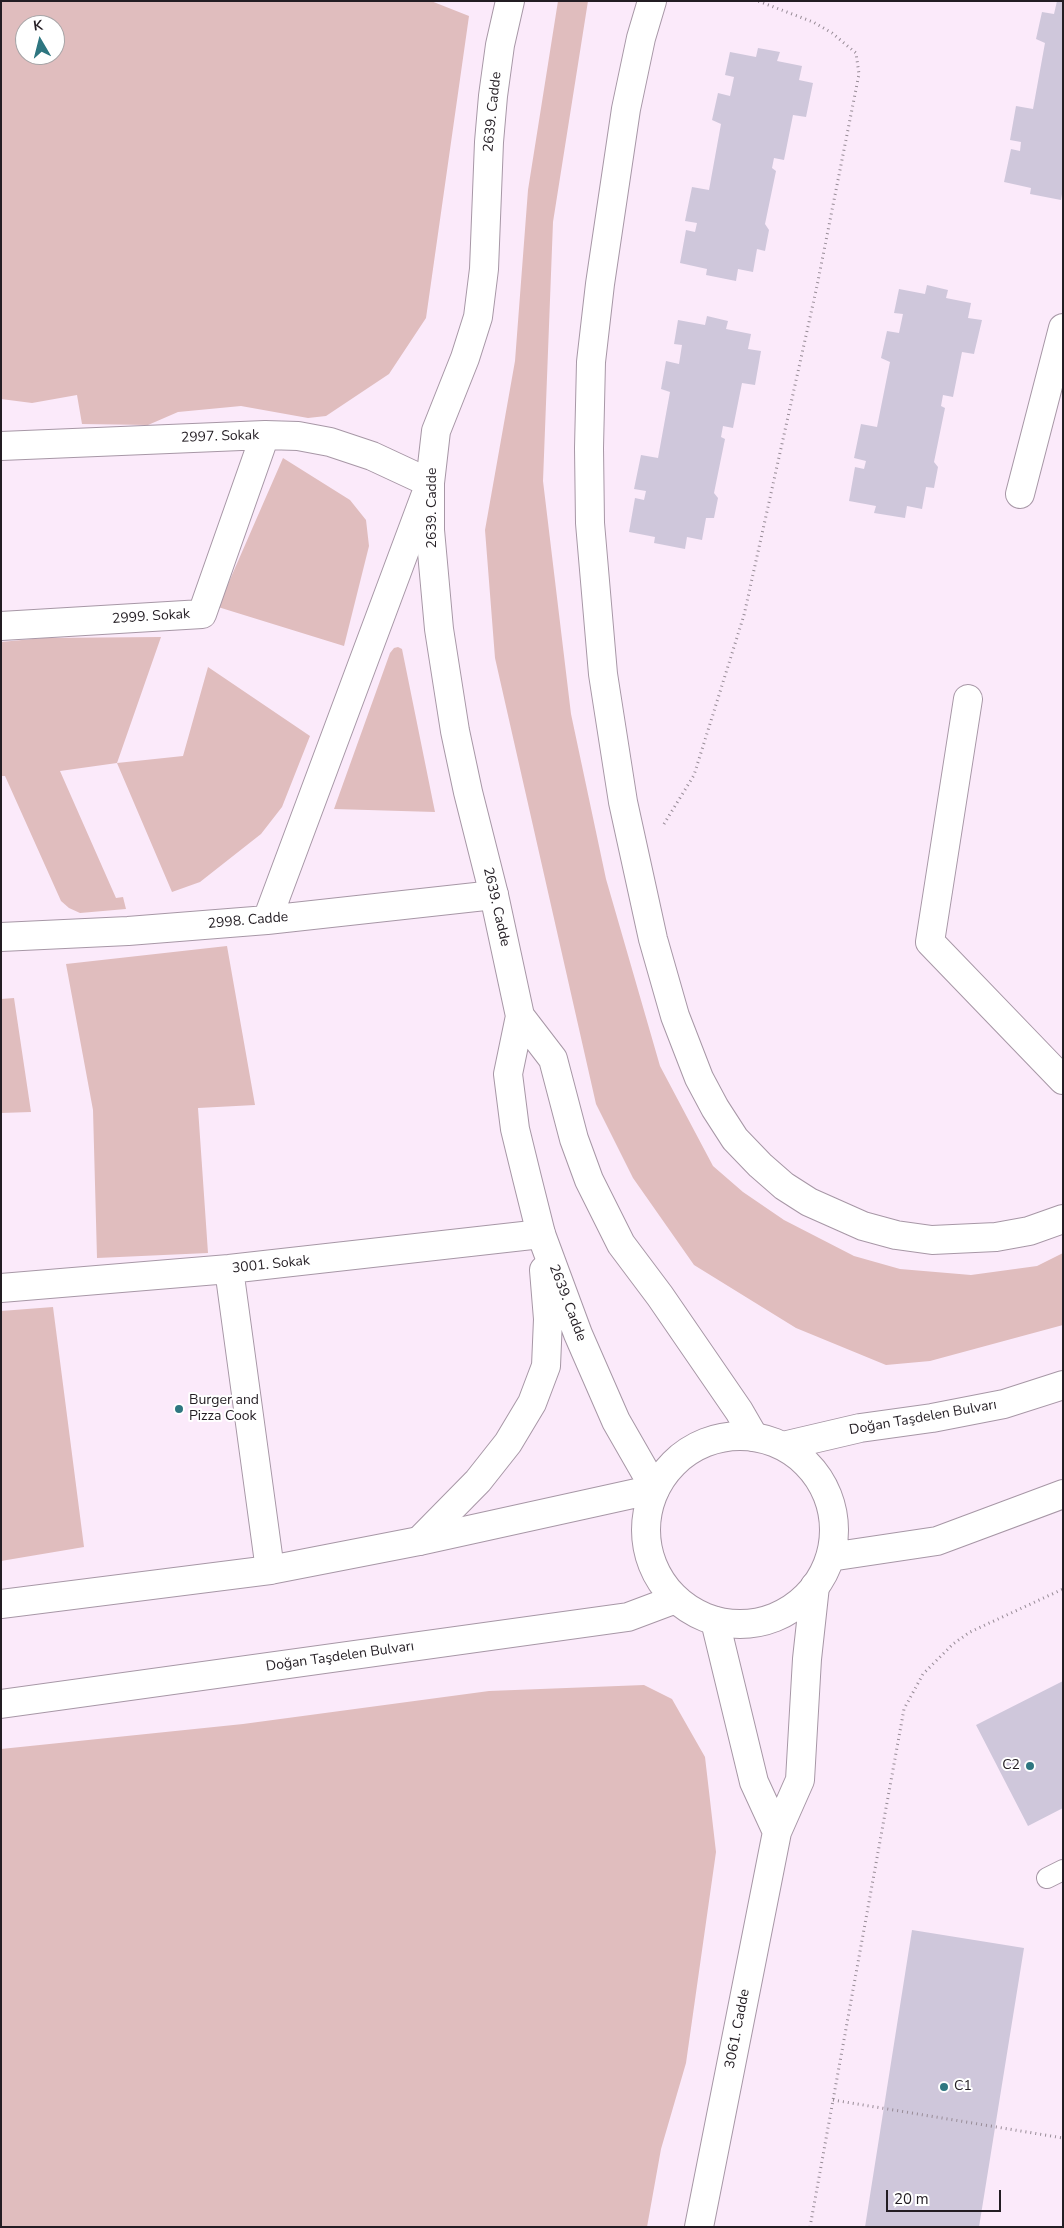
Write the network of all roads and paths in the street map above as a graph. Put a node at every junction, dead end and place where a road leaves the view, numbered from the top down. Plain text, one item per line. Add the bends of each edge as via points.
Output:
1 (510, 1) edge
2 (652, 1) edge
3 (758, 1) edge
4 (1063, 328) edge
5 (265, 435) junction
6 (1, 446) edge
7 (430, 483) junction
8 (1020, 494) dead end
9 (1, 626) edge
10 (968, 699) dead end
11 (635, 864) junction
12 (494, 895) junction
13 (267, 920) junction
14 (1, 937) edge
15 (520, 1016) junction
16 (1063, 1080) edge
17 (1063, 1219) edge
18 (541, 1234) junction
19 (229, 1269) junction
20 (1, 1288) edge
21 (1063, 1385) edge
22 (754, 1437) junction
23 (783, 1446) junction
24 (655, 1489) junction
25 (1063, 1494) edge
26 (419, 1540) junction
27 (830, 1557) junction
28 (270, 1570) junction
29 (815, 1586) junction
30 (1063, 1589) edge
31 (676, 1599) junction
32 (1, 1604) edge
33 (715, 1621) junction
34 (1, 1704) edge
35 (777, 1832) junction
36 (833, 2100) junction
37 (1063, 2138) edge
38 (699, 2227) edge
39 (810, 2227) edge

1 - 7 street, 2639. Cadde via 493,96 484,269 478,317 436,431
2 - 11 street via 626,109 601,274 591,362 589,448 590,523 602,664
3 - 11 path via 813,22 832,33 856,53 859,74 818,286 744,615 694,775
4 - 8 street
5 - 6 street, 2997. Sokak
5 - 7 street, 2997. Sokak via 298,436 330,442 372,456
5 - 9 street, 2999. Sokak via 202,614
7 - 12 street, 2639. Cadde via 430,530 447,679 468,792
7 - 13 street
10 - 16 street via 930,942
11 - 17 street via 675,1016 699,1078 735,1139 784,1186 809,1202 863,1226 932,1240 996,1237 1029,1231
12 - 13 street, 2998. Cadde
12 - 15 street, 2639. Cadde
13 - 14 street, 2998. Cadde
15 - 18 street, 2639. Cadde via 508,1074 510,1097
15 - 22 street, 2639. Cadde via 553,1059 574,1140 589,1180 621,1244 660,1296
18 - 19 street, 3001. Sokak
18 - 24 street, 2639. Cadde via 616,1421
18 - 26 street via 548,1319 546,1366 532,1403 508,1443 478,1481
19 - 20 street, 3001. Sokak
19 - 28 street
21 - 23 street, Doğan Taşdelen Bulvarı via 1004,1404 860,1428
22 - 23 street
22 - 24 street via 724,1437 696,1446 672,1464
23 - 27 street via 816,1474 826,1493 834,1536
24 - 26 street
24 - 31 street via 645,1527 647,1548 653,1567
25 - 27 street via 936,1541
26 - 28 street
27 - 29 street
28 - 32 street
29 - 33 street via 795,1606 770,1619 743,1624
29 - 35 street, 3061. Cadde via 800,1780
30 - 36 path via 970,1632 953,1644 923,1674 904,1708
31 - 33 street
31 - 34 street, Doğan Taşdelen Bulvarı via 628,1617
33 - 35 street via 754,1782
35 - 38 street, 3061. Cadde
36 - 37 path
36 - 39 path

